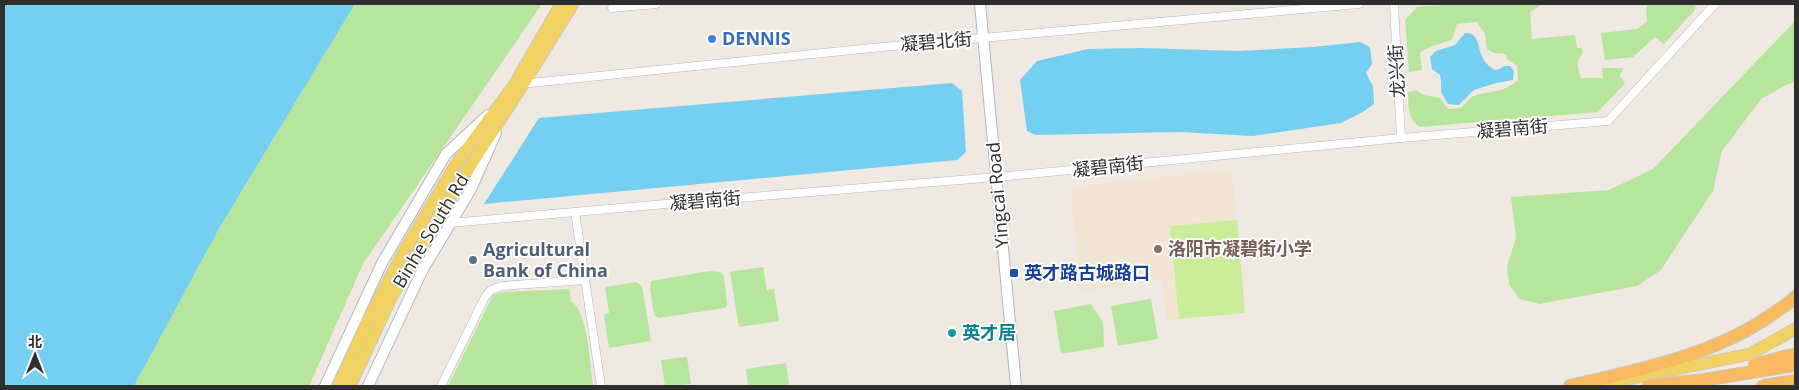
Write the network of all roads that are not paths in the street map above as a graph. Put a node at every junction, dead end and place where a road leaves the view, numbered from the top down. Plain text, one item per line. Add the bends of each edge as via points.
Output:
1 (561, 4) edge
2 (573, 4) edge
3 (656, 4) edge
4 (975, 4) edge
5 (980, 4) edge
6 (1359, 4) edge
7 (1394, 4) edge
8 (1715, 4) edge
9 (1276, 7) edge
10 (612, 8) dead end
11 (981, 38) junction
12 (519, 84) junction
13 (504, 106) junction
14 (1401, 138) junction
15 (995, 178) junction
16 (576, 212) junction
17 (450, 223) junction
18 (585, 280) junction
19 (1795, 297) edge
20 (1795, 329) edge
21 (1750, 354) junction
22 (1795, 354) edge
23 (1795, 365) edge
24 (1704, 380) junction
25 (1795, 381) edge
26 (325, 386) edge
27 (338, 386) edge
28 (350, 386) edge
29 (368, 386) edge
30 (441, 386) edge
31 (600, 386) edge
32 (1009, 386) edge
33 (1016, 386) edge
34 (1570, 386) edge
35 (1590, 386) edge
36 (1648, 386) edge
37 (1762, 386) edge
38 (1771, 386) edge

1 - 12 main road
2 - 12 main road
3 - 10 street
4 - 11 main road, Yingcai Road
5 - 11 main road, Yingcai Road
6 - 9 street, 凝碧北街
7 - 14 street, 龙兴街
8 - 14 street, 凝碧南街 via 1608,121
9 - 11 street, 凝碧北街
11 - 12 street, 凝碧北街
11 - 15 main road, Yingcai Road
12 - 13 main road, Binhe South Rd
13 - 17 main road via 471,189
13 - 26 main road via 446,154 382,263
13 - 27 main road, Binhe South Rd via 456,164 403,253
13 - 28 main road, Binhe South Rd via 390,300
14 - 15 street, 凝碧南街
15 - 16 street, 凝碧南街
15 - 32 main road, Yingcai Road
15 - 33 main road, Yingcai Road
16 - 17 street, 凝碧南街
16 - 18 street
17 - 29 main road via 422,271
18 - 30 street via 502,286 491,290
18 - 31 street
19 - 34 highway via 1754,328 1688,356
20 - 21 main road
21 - 35 main road
21 - 38 main road via 1767,364
22 - 24 highway, bridge
23 - 24 highway, bridge
24 - 36 highway, bridge
25 - 37 highway, bridge

